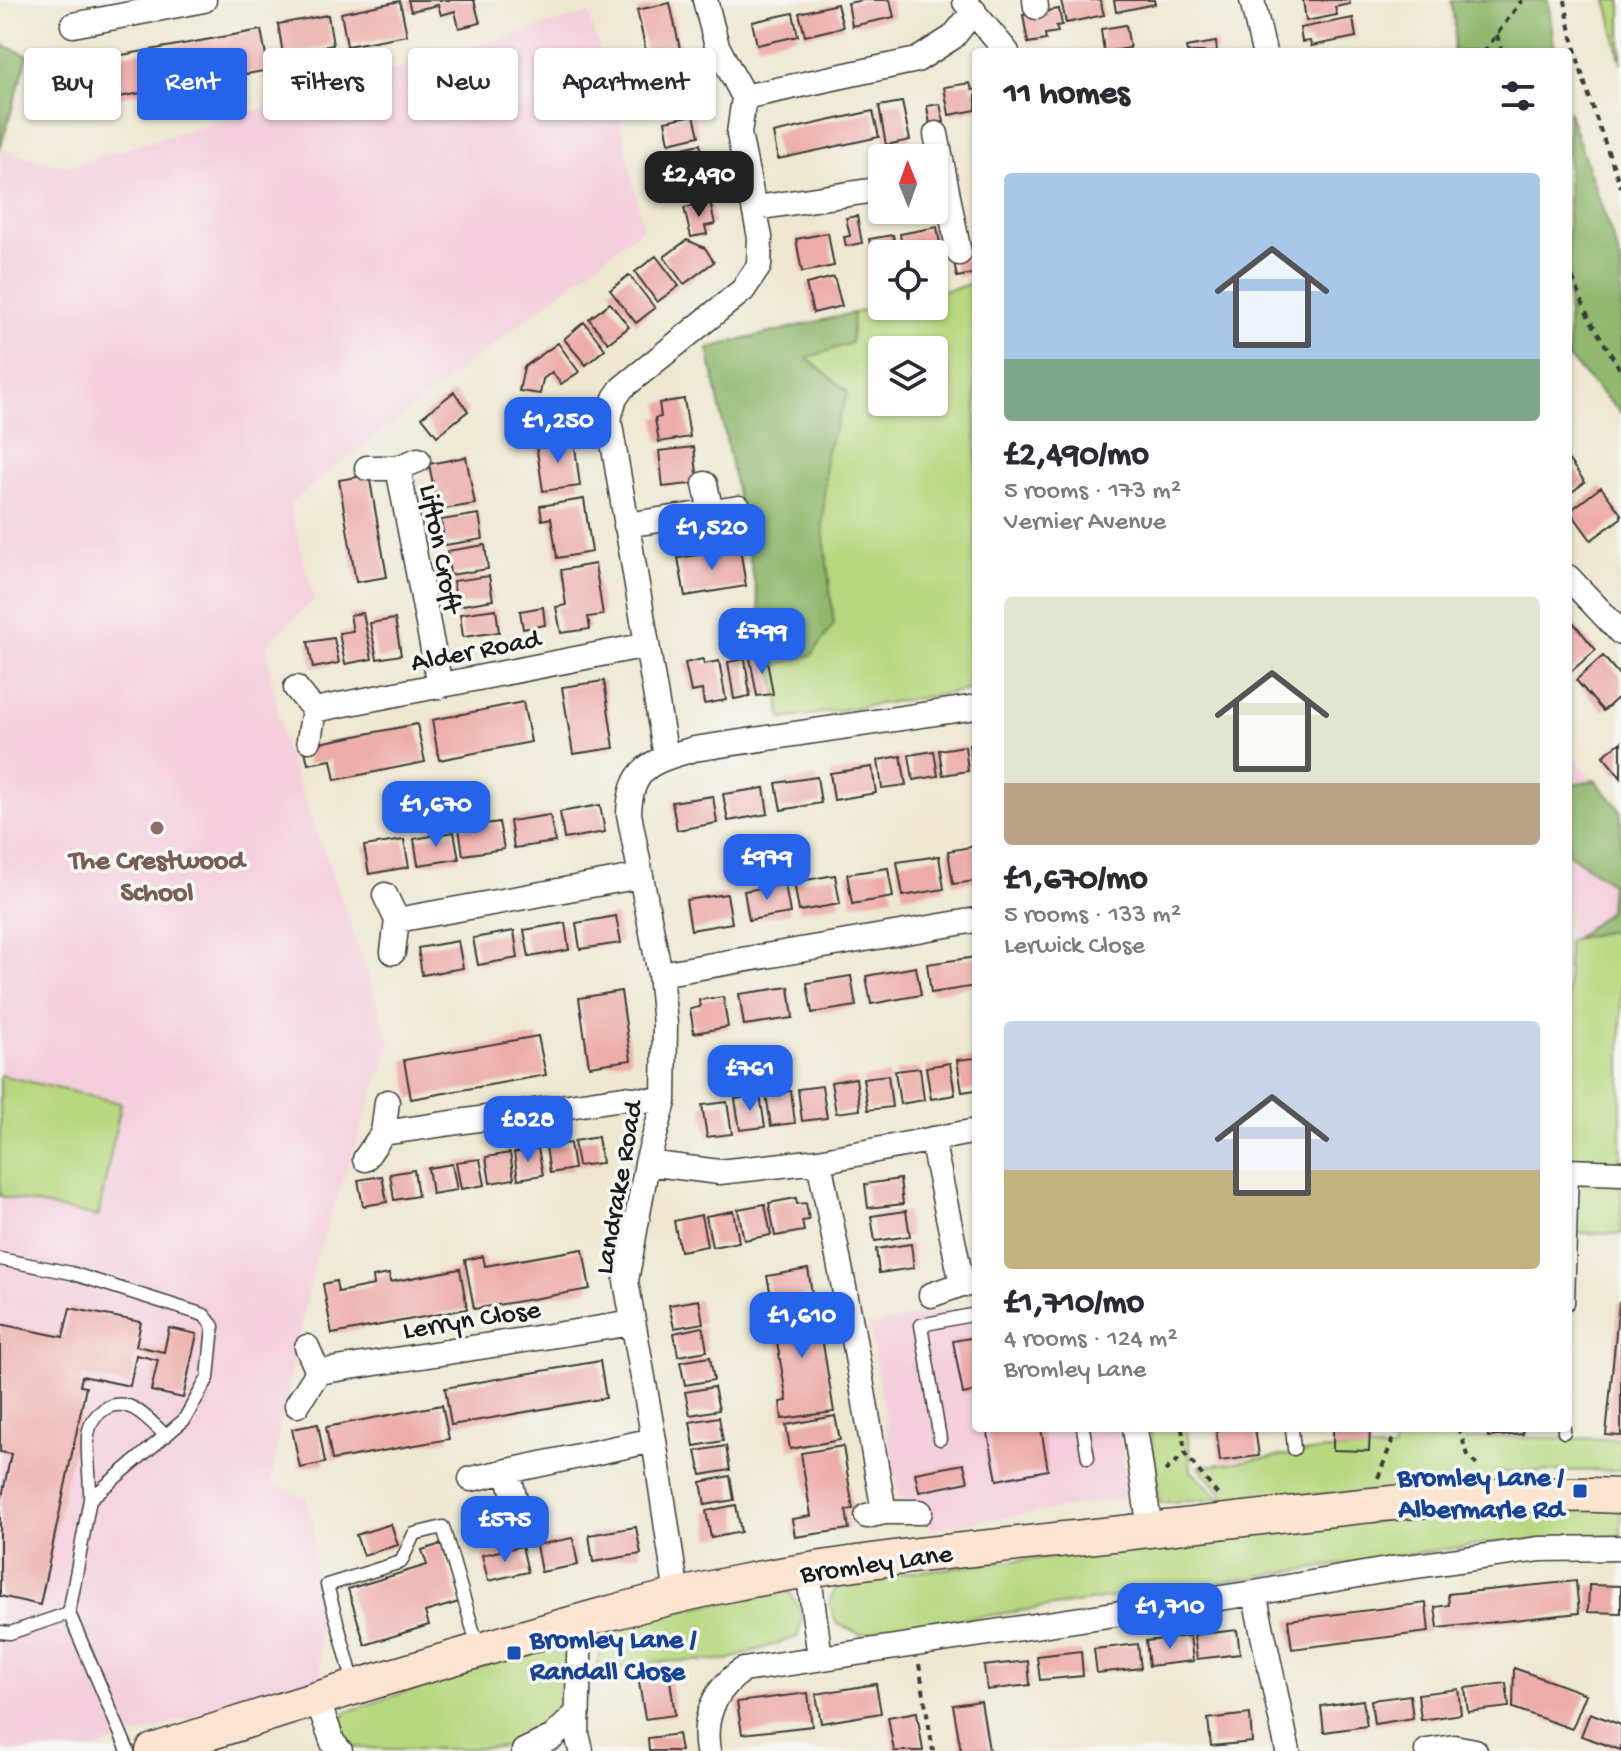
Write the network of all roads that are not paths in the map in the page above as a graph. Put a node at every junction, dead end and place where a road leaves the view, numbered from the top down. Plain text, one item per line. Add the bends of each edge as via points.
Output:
1 (204, 0) edge
2 (705, 0) edge
3 (1252, 0) edge
4 (132, 6) edge
5 (969, 6) edge
6 (73, 25) dead end
7 (1004, 48) edge
8 (1263, 48) edge
9 (744, 97) junction
10 (936, 134) dead end
11 (937, 144) edge
12 (868, 191) edge
13 (756, 208) junction
14 (948, 211) edge
15 (959, 253) dead end
16 (367, 468) dead end
17 (705, 484) dead end
18 (739, 508) dead end
19 (711, 512) junction
20 (626, 525) junction
21 (1572, 581) edge
22 (1620, 630) edge
23 (647, 645) junction
24 (440, 686) junction
25 (296, 688) dead end
26 (972, 708) edge
27 (314, 710) junction
28 (309, 740) dead end
29 (666, 757) junction
30 (641, 876) junction
31 (385, 895) dead end
32 (397, 920) junction
33 (972, 921) edge
34 (393, 952) dead end
35 (660, 974) junction
36 (387, 1102) dead end
37 (664, 1102) junction
38 (972, 1132) edge
39 (383, 1133) junction
40 (932, 1139) junction
41 (365, 1159) dead end
42 (819, 1161) junction
43 (647, 1163) junction
44 (1572, 1170) edge
45 (1621, 1173) edge
46 (0, 1259) edge
47 (969, 1284) edge
48 (931, 1295) dead end
49 (972, 1315) edge
50 (633, 1323) junction
51 (307, 1347) dead end
52 (318, 1372) junction
53 (297, 1405) dead end
54 (1084, 1432) edge
55 (1136, 1432) edge
56 (1292, 1432) edge
57 (166, 1436) junction
58 (940, 1439) dead end
59 (654, 1440) junction
60 (1294, 1449) dead end
61 (1088, 1458) dead end
62 (508, 1471) junction
63 (471, 1479) dead end
64 (1621, 1496) edge
65 (90, 1499) junction
66 (920, 1512) dead end
67 (518, 1513) dead end
68 (1150, 1530) junction
69 (1621, 1548) edge
70 (808, 1570) junction
71 (1254, 1593) junction
72 (677, 1596) junction
73 (69, 1613) junction
74 (580, 1621) junction
75 (0, 1632) edge
76 (479, 1650) junction
77 (820, 1657) junction
78 (355, 1687) junction
79 (317, 1699) junction
80 (577, 1713) junction
81 (128, 1751) edge
82 (153, 1751) edge
83 (340, 1751) edge
84 (524, 1751) edge
85 (581, 1751) edge
86 (708, 1751) edge
87 (1288, 1751) edge
88 (1427, 1751) edge
89 (1475, 1751) edge

1 - 4 street
2 - 9 street via 717,46
3 - 8 street
4 - 6 street
5 - 7 street
5 - 9 street via 953,37 917,60
9 - 13 street via 739,134
10 - 11 street
12 - 13 street
13 - 20 street via 759,266 743,290 630,380 615,398 610,428
14 - 15 street
16 - 24 street, Lifton Croft via 408,464
17 - 19 street
18 - 19 street
19 - 20 street
20 - 23 street
21 - 22 street
23 - 24 street, Alder Road
23 - 29 street
24 - 27 street, Alder Road
25 - 27 street
26 - 29 street
27 - 28 street
29 - 30 street, Landrake Road via 642,771 630,792
30 - 32 street
30 - 35 street, Landrake Road
31 - 32 street
32 - 34 street
33 - 35 street
35 - 37 street, Landrake Road
36 - 39 street
37 - 39 street via 623,1098
37 - 43 street, Landrake Road
38 - 40 street
39 - 41 street
40 - 42 street
40 - 47 street
42 - 43 street via 719,1172
42 - 66 street via 852,1328 875,1514
43 - 50 street, Landrake Road via 626,1281
44 - 45 street
46 - 57 lane via 71,1273 204,1315 213,1326 208,1378 184,1420
47 - 48 street
49 - 58 lane via 921,1325
50 - 52 street, Lerryn Close
50 - 59 street, Landrake Road
51 - 52 street
52 - 53 street
54 - 61 lane
55 - 68 street
56 - 60 lane
57 - 65 lane
57 - 65 lane via 126,1405 100,1412 88,1432
59 - 62 street
59 - 72 street, Landrake Road
62 - 63 street
62 - 67 street
64 - 68 street, Bromley Lane via 1504,1495
65 - 73 lane
68 - 70 street, Bromley Lane
69 - 71 street via 1540,1549
70 - 72 street, Bromley Lane
70 - 77 street
71 - 77 street
71 - 87 street
72 - 74 street, Bromley Lane
73 - 75 lane
73 - 81 lane
74 - 76 street, Bromley Lane
74 - 80 street
76 - 78 street, Bromley Lane
76 - 78 lane via 443,1527 414,1534 401,1562 327,1585
77 - 86 street via 743,1670 724,1683 712,1701
78 - 79 street, Bromley Lane
79 - 82 street, Bromley Lane
79 - 83 street
80 - 84 street via 553,1737
80 - 85 street
88 - 89 street

